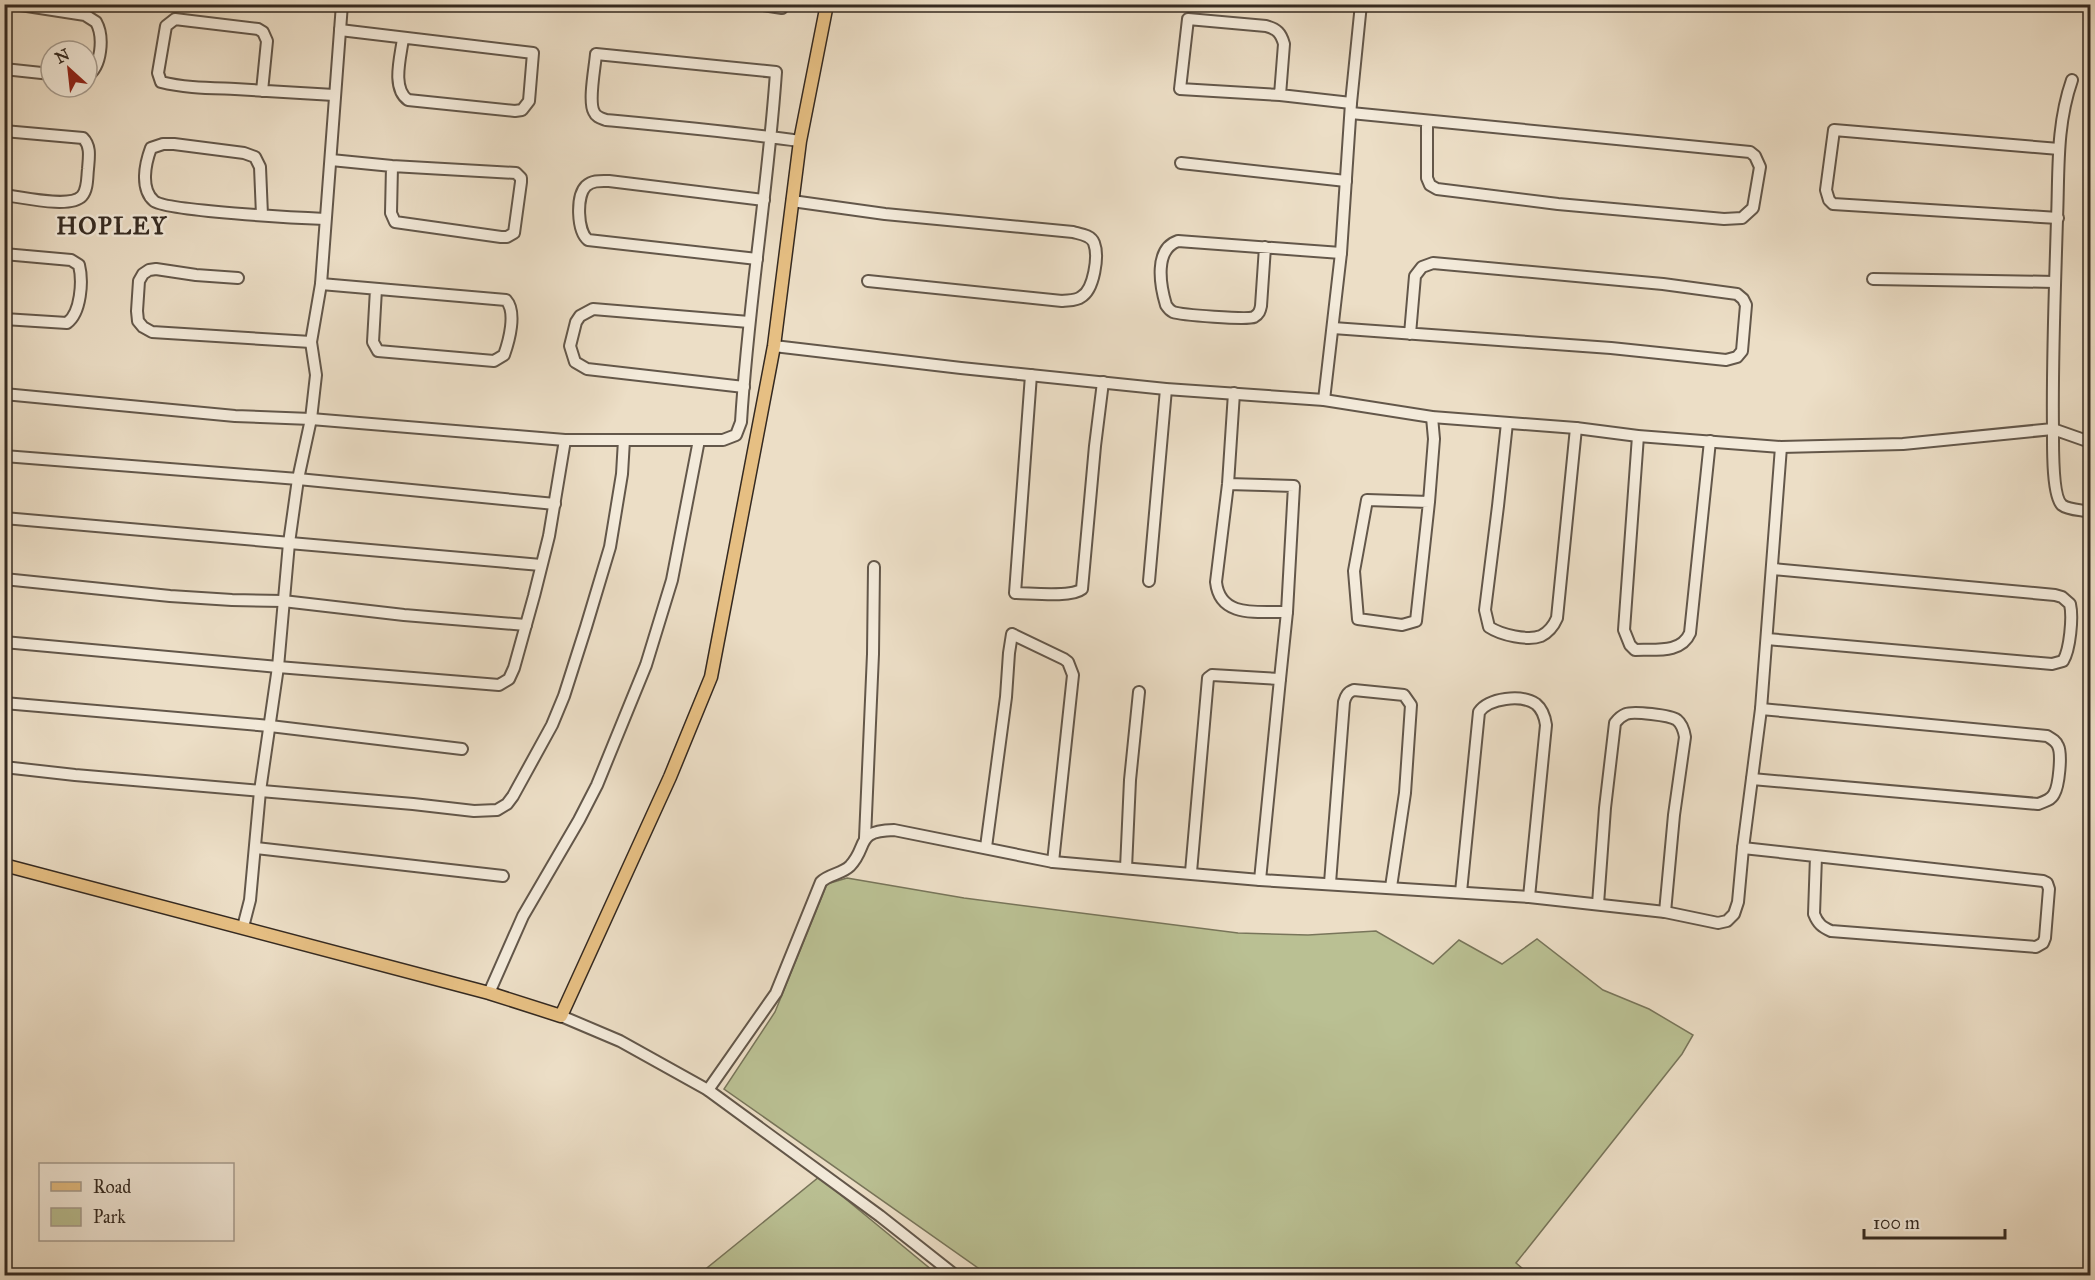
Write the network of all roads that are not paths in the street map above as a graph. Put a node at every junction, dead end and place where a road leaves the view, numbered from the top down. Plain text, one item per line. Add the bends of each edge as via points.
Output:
1 (14, 4) edge
2 (342, 4) edge
3 (757, 4) edge
4 (827, 4) edge
5 (1361, 4) edge
6 (782, 8) dead end
7 (85, 10) edge
8 (340, 30) junction
9 (403, 38) junction
10 (99, 44) edge
11 (4, 69) edge
12 (39, 73) edge
13 (2072, 80) dead end
14 (262, 91) junction
15 (334, 95) junction
16 (1280, 95) junction
17 (1351, 108) junction
18 (1427, 122) junction
19 (4, 131) edge
20 (771, 137) junction
21 (800, 141) junction
22 (2060, 149) junction
23 (331, 160) junction
24 (1181, 163) dead end
25 (392, 166) junction
26 (1346, 181) junction
27 (4, 195) edge
28 (764, 200) junction
29 (792, 201) junction
30 (262, 214) junction
31 (2058, 218) junction
32 (325, 219) junction
33 (1265, 247) junction
34 (1341, 253) junction
35 (4, 254) edge
36 (757, 259) junction
37 (238, 278) dead end
38 (1873, 279) dead end
39 (868, 281) dead end
40 (2055, 282) junction
41 (321, 284) junction
42 (376, 289) junction
43 (4, 319) edge
44 (749, 322) junction
45 (1333, 328) junction
46 (1410, 334) junction
47 (310, 342) junction
48 (774, 346) junction
49 (1031, 375) junction
50 (1103, 382) junction
51 (744, 387) junction
52 (1167, 389) junction
53 (1234, 393) junction
54 (4, 394) edge
55 (1324, 400) junction
56 (1432, 417) junction
57 (311, 419) junction
58 (1507, 423) junction
59 (1576, 428) junction
60 (2053, 429) junction
61 (1638, 436) junction
62 (565, 440) junction
63 (624, 440) junction
64 (699, 441) junction
65 (1710, 441) junction
66 (2091, 442) edge
67 (1781, 447) junction
68 (4, 456) edge
69 (298, 479) junction
70 (1228, 484) junction
71 (1429, 502) junction
72 (555, 504) junction
73 (2091, 512) edge
74 (4, 518) edge
75 (289, 543) junction
76 (541, 565) junction
77 (874, 567) dead end
78 (1773, 569) junction
79 (4, 579) edge
80 (1149, 581) dead end
81 (283, 601) junction
82 (1287, 612) junction
83 (526, 625) junction
84 (1767, 639) junction
85 (4, 642) edge
86 (278, 668) junction
87 (1280, 679) junction
88 (1139, 692) dead end
89 (4, 703) edge
90 (1761, 709) junction
91 (270, 726) junction
92 (462, 749) dead end
93 (4, 767) edge
94 (1752, 778) junction
95 (260, 791) junction
96 (865, 838) junction
97 (986, 847) junction
98 (256, 848) junction
99 (1743, 848) junction
100 (1816, 856) junction
101 (1053, 862) junction
102 (4, 865) edge
103 (1126, 867) junction
104 (1191, 872) junction
105 (503, 876) dead end
106 (1260, 880) junction
107 (1330, 883) junction
108 (1391, 887) junction
109 (1461, 892) junction
110 (1529, 897) junction
111 (1598, 904) junction
112 (1665, 912) junction
113 (243, 927) junction
114 (489, 993) junction
115 (561, 1016) junction
116 (708, 1090) junction
117 (956, 1275) edge

1 - 7 street
2 - 8 street
3 - 6 street
4 - 21 main road
5 - 17 street
7 - 10 street via 96,22
8 - 9 street
8 - 15 street
9 - 9 street via 533,53 529,101 522,110 515,111 408,100 398,85
11 - 12 street
13 - 22 street via 2064,104
14 - 14 street via 267,41 263,32 176,19 166,26 158,73 161,82
14 - 15 street
15 - 23 street
16 - 16 street via 1180,89 1188,19 1274,28 1284,44
16 - 17 street
17 - 18 street
17 - 26 street
18 - 18 street via 1750,152 1760,167 1753,208 1742,218 1724,219 1437,189 1427,178
19 - 27 street via 83,138 89,155 85,191 75,201
20 - 20 street via 599,118 591,104 596,54 776,72
20 - 21 street
20 - 28 street
21 - 29 main road
22 - 31 street
22 - 31 street via 1834,129 1826,190 1833,204
23 - 25 street
23 - 32 street
24 - 26 street
25 - 25 street via 391,213 395,222 501,237 514,233 521,182 516,172
26 - 34 street
28 - 36 street
28 - 36 street via 609,181 589,184 580,196 580,226 588,240
29 - 39 street via 1073,232 1094,243 1094,277 1083,297 1074,300
29 - 48 main road
30 - 30 street via 260,167 255,157 174,144 151,148 145,180 155,202 163,206
30 - 32 street
31 - 40 street
32 - 41 street
33 - 33 street via 1178,240 1171,243 1162,255 1166,305 1173,312 1256,316 1262,306
33 - 34 street
34 - 45 street
35 - 43 street via 71,260 79,265 81,276 75,314 66,323
36 - 44 street
37 - 47 street via 148,270 139,280 138,321 152,332
38 - 40 street
40 - 60 street
41 - 42 street
41 - 47 street
42 - 42 street via 506,300 511,315 504,355 495,361 378,351 373,342
44 - 51 street
44 - 51 street via 593,309 579,316 570,346 575,362 587,369
45 - 46 street
45 - 55 street
46 - 46 street via 1726,360 1742,351 1746,305 1737,294 1433,263 1422,267 1415,276
47 - 57 street via 316,375
48 - 49 street
48 - 115 main road via 711,677
49 - 50 street
49 - 50 street via 1015,593 1066,594 1082,589
50 - 52 street
51 - 64 street via 736,435
52 - 53 street
52 - 80 street
53 - 55 street
53 - 70 street
54 - 57 street via 223,415
55 - 56 street
56 - 58 street
56 - 71 street
57 - 62 street
57 - 69 street
58 - 59 street
58 - 59 street via 1485,610 1489,627 1517,636 1543,635 1557,618
59 - 61 street
60 - 66 street
60 - 67 street via 1904,444
60 - 73 street via 2055,478 2061,502 2063,506
61 - 65 street
61 - 65 street via 1624,630 1635,650 1676,648 1690,633
62 - 63 street
62 - 72 street
63 - 64 street
63 - 95 street via 610,547 572,671 552,725 507,804 497,810 474,811
64 - 114 street via 672,580 646,665 597,785 523,916
65 - 67 street
67 - 78 street
68 - 69 street
69 - 72 street
69 - 75 street
70 - 82 street via 1217,592 1227,606 1236,610
70 - 82 street via 1294,486
71 - 71 street via 1416,621 1402,625 1358,619 1354,571 1366,500
72 - 76 street
74 - 75 street
75 - 76 street
75 - 81 street
76 - 83 street
77 - 96 street
78 - 84 street
78 - 84 street via 2055,595 2070,604 2070,629 2066,656 2052,664
79 - 81 street via 180,597
81 - 83 street
81 - 86 street
82 - 87 street
83 - 86 street via 509,679 499,685
84 - 90 street
85 - 86 street
86 - 91 street
87 - 104 street via 1212,675 1208,678
87 - 106 street
88 - 103 street
89 - 91 street
90 - 94 street
90 - 94 street via 2047,736 2059,747 2058,773 2055,792 2038,804
91 - 92 street
91 - 95 street
93 - 95 street
94 - 99 street
95 - 98 street
96 - 97 street via 894,830
96 - 116 street via 849,868 821,882 776,993
97 - 101 street
97 - 101 street via 1012,634 1064,659 1073,675
98 - 105 street
98 - 113 street
99 - 100 street
99 - 112 street via 1738,903 1727,921 1718,923
100 - 100 street via 2043,881 2049,889 2045,938 2036,946 1831,931 1822,927 1814,914
101 - 103 street
102 - 113 main road
103 - 104 street
104 - 106 street
106 - 107 street
107 - 108 street
107 - 108 street via 1344,702 1345,696 1354,690 1404,695 1411,705 1405,793
108 - 109 street
109 - 110 street
109 - 110 street via 1479,712 1495,700 1525,700 1540,709 1546,725
110 - 111 street
111 - 112 street
111 - 112 street via 1615,723 1628,712 1668,716 1677,720 1685,737
113 - 114 main road
114 - 115 main road
115 - 116 street via 620,1041
116 - 117 street

